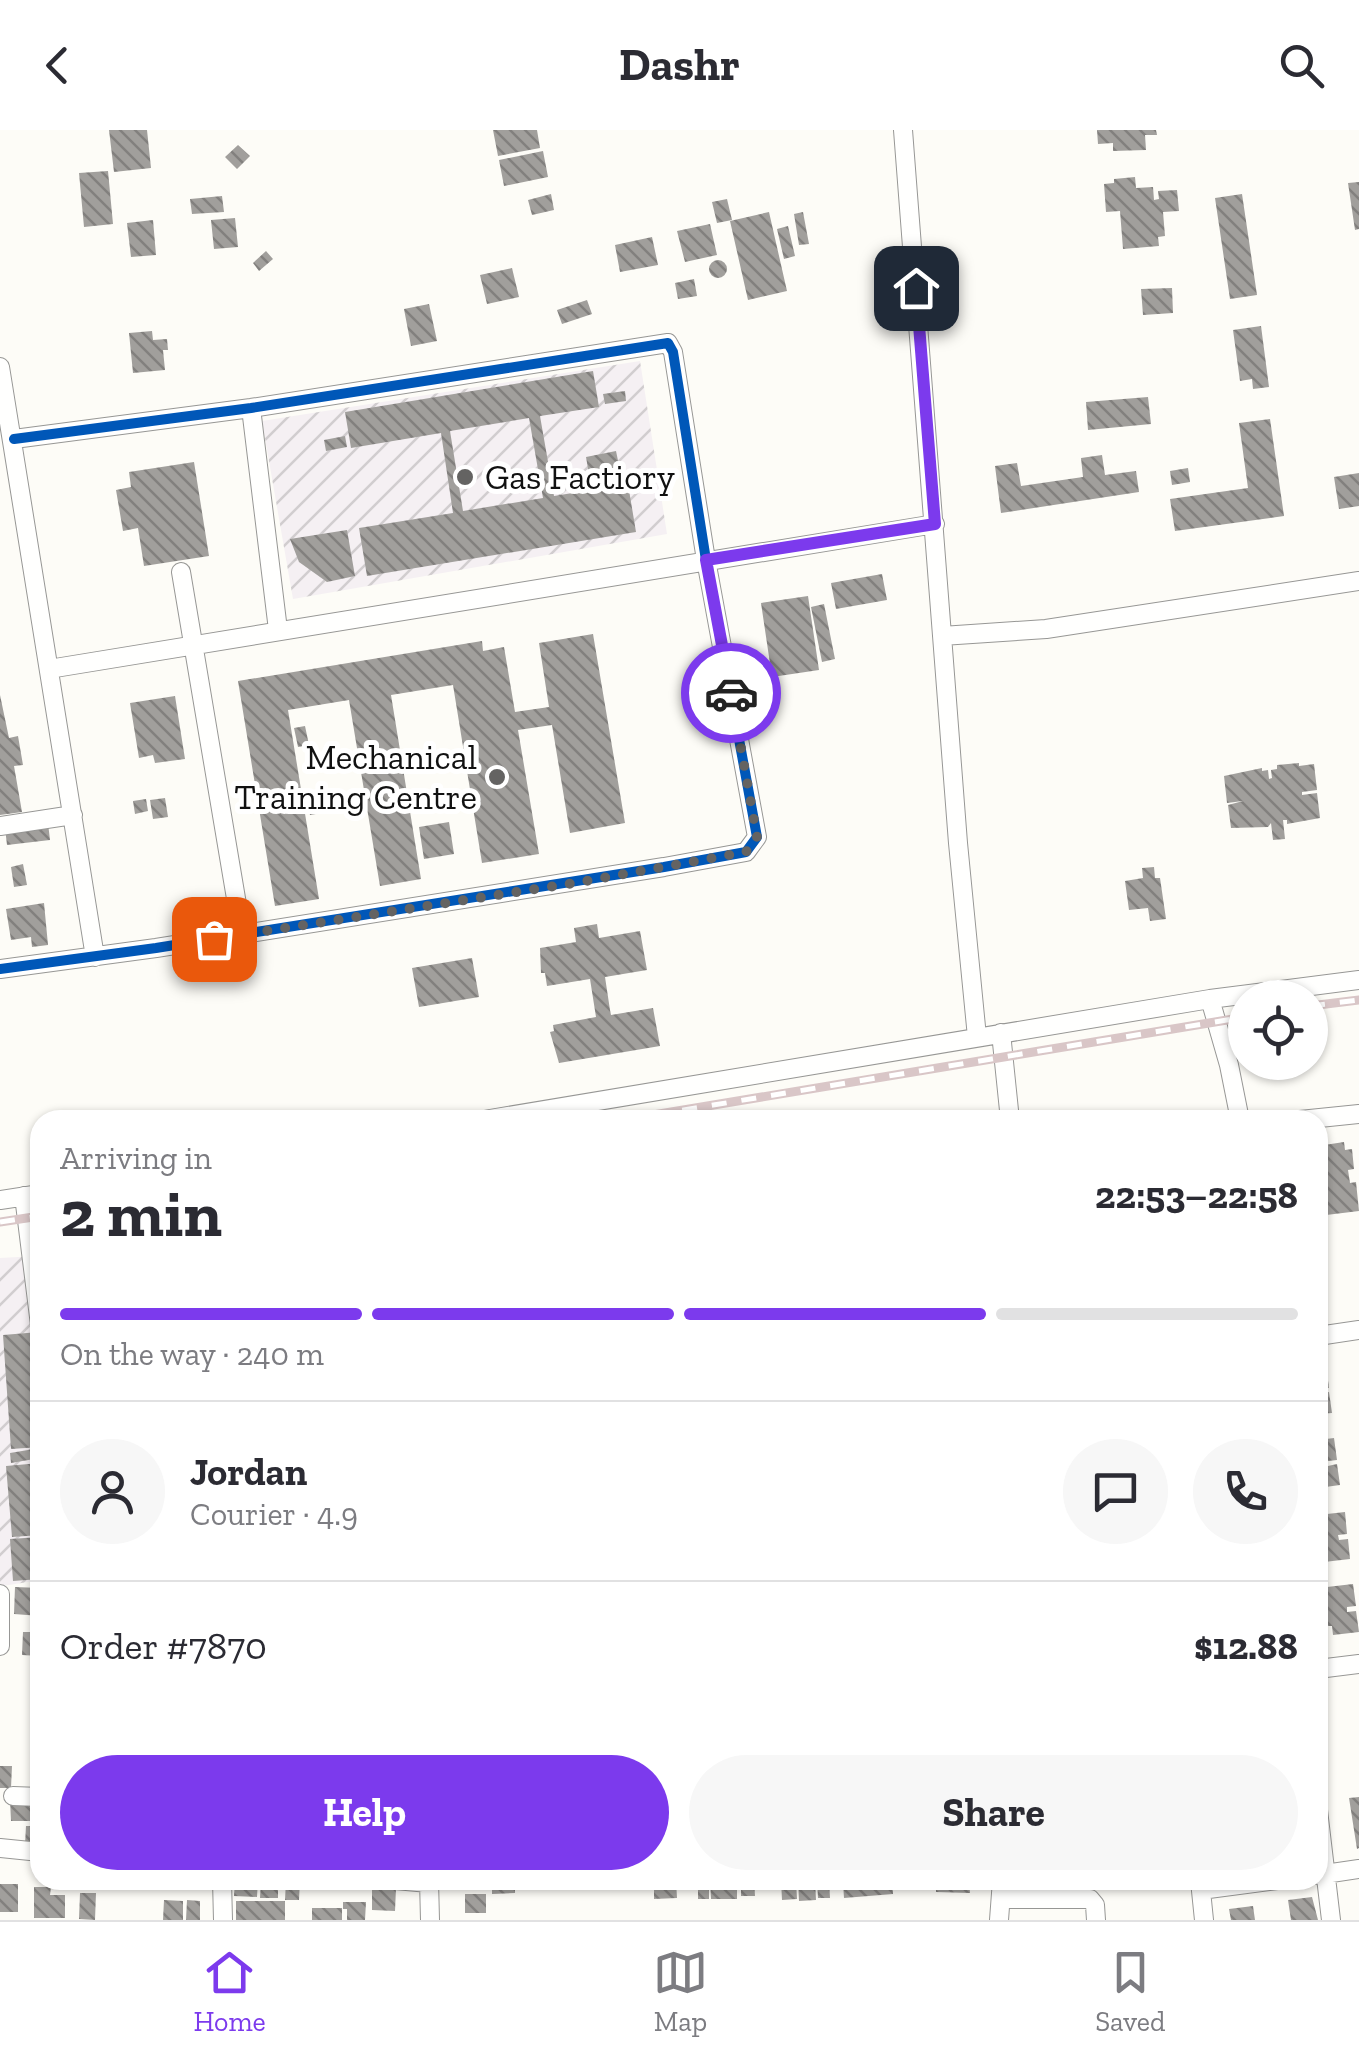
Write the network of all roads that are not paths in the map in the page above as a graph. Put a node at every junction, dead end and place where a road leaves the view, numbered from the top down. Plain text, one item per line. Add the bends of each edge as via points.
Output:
1 (903, 130) edge
2 (0, 367) edge
3 (252, 408) junction
4 (14, 439) junction
5 (935, 524) junction
6 (706, 560) junction
7 (181, 572) dead end
8 (1359, 580) edge
9 (278, 630) junction
10 (942, 636) junction
11 (193, 645) junction
12 (48, 669) junction
13 (73, 814) junction
14 (0, 826) edge
15 (242, 934) junction
16 (95, 956) junction
17 (0, 969) edge
18 (1359, 980) edge
19 (1210, 999) junction
20 (1001, 1033) junction
21 (977, 1037) junction
22 (601, 1110) edge
23 (1009, 1110) edge
24 (1238, 1110) edge
25 (1359, 1114) edge
26 (1328, 1117) edge
27 (30, 1195) edge
28 (0, 1200) edge
29 (1359, 1330) edge
30 (1328, 1335) edge
31 (0, 1594) edge
32 (0, 1646) edge
33 (1359, 1664) edge
34 (1328, 1669) edge
35 (12, 1796) dead end
36 (30, 1797) edge
37 (0, 1848) edge
38 (30, 1851) edge
39 (1359, 1869) edge
40 (1328, 1873) edge
41 (222, 1890) edge
42 (430, 1890) edge
43 (1001, 1890) edge
44 (1201, 1890) edge
45 (1324, 1890) edge
46 (1000, 1900) junction
47 (224, 1920) edge
48 (430, 1920) edge
49 (999, 1920) edge
50 (1096, 1920) edge
51 (1204, 1920) edge
52 (1331, 1920) edge

1 - 5 street
2 - 4 street
3 - 4 street
3 - 6 street via 668,343
3 - 9 street
4 - 12 street
5 - 6 street
5 - 10 street
6 - 9 street
6 - 15 street via 757,837 749,850
7 - 11 street
8 - 10 street via 1046,629
9 - 11 street
10 - 21 street
11 - 12 street
11 - 15 street
12 - 13 street
13 - 14 street
13 - 16 street
15 - 16 street
16 - 17 street
18 - 19 street
19 - 20 street
19 - 24 street
20 - 21 street
20 - 23 street
21 - 22 street
25 - 26 street
27 - 28 street
29 - 30 street
31 - 32 street
33 - 34 street
35 - 36 street
37 - 38 street
39 - 40 street
41 - 47 street
42 - 48 street
43 - 46 street
44 - 51 street
45 - 52 street
46 - 49 street
46 - 50 street via 1090,1899

